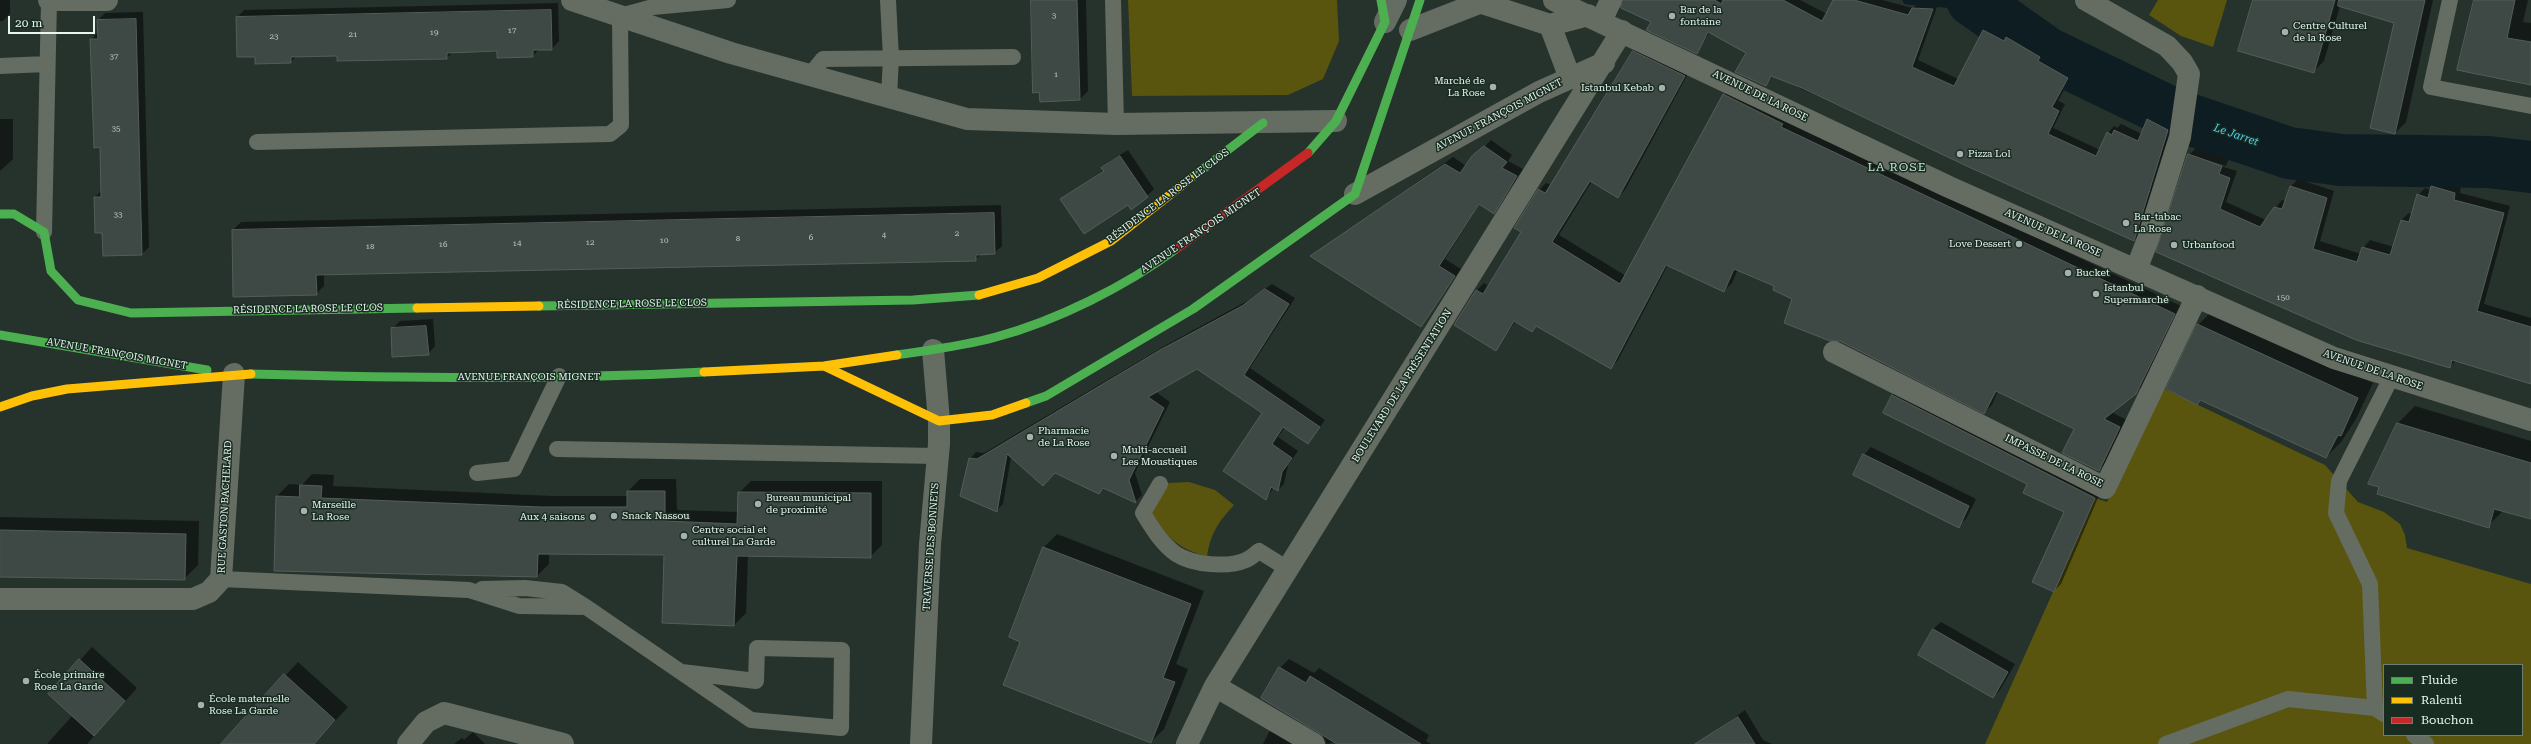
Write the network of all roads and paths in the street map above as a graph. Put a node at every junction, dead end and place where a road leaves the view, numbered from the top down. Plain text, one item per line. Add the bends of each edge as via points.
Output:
1 (49, 0) edge
2 (107, 0) edge
3 (572, 0) edge
4 (728, 0) edge
5 (888, 0) edge
6 (1113, 0) edge
7 (1381, 0) edge
8 (1396, 0) edge
9 (1420, 0) edge
10 (1554, 0) edge
11 (1611, 0) edge
12 (2086, 0) edge
13 (2450, 0) edge
14 (1476, 2) edge
15 (620, 16) junction
16 (1594, 18) junction
17 (1385, 22) junction
18 (1550, 25) junction
19 (1410, 30) junction
20 (1622, 31) junction
21 (1013, 56) dead end
22 (891, 58) junction
23 (1604, 63) junction
24 (46, 64) junction
25 (0, 66) edge
26 (810, 75) junction
27 (1570, 78) junction
28 (889, 97) junction
29 (2531, 106) edge
30 (1336, 121) junction
31 (1263, 123) junction
32 (1116, 124) junction
33 (256, 142) dead end
34 (1355, 194) junction
35 (0, 214) edge
36 (44, 232) junction
37 (2136, 270) junction
38 (2198, 296) junction
39 (0, 336) edge
40 (933, 350) junction
41 (1834, 352) dead end
42 (824, 366) junction
43 (234, 374) junction
44 (559, 376) junction
45 (2391, 378) junction
46 (0, 407) edge
47 (2531, 420) edge
48 (939, 422) junction
49 (557, 449) dead end
50 (937, 456) junction
51 (477, 473) dead end
52 (1160, 484) dead end
53 (1288, 569) junction
54 (221, 579) junction
55 (0, 599) edge
56 (682, 672) junction
57 (1215, 686) junction
58 (2380, 711) edge
59 (2415, 736) edge
60 (408, 744) edge
61 (563, 744) edge
62 (921, 744) edge
63 (1187, 744) edge
64 (1314, 744) edge
65 (2166, 744) edge
66 (2426, 744) edge

1 - 2 street
1 - 24 lane
3 - 15 street
4 - 15 lane via 652,7
5 - 22 lane
6 - 32 lane
7 - 17 street
8 - 17 street, AVENUE FRANÇOIS MIGNET
9 - 19 street
10 - 16 street, AVENUE DE LA ROSE
11 - 16 street
12 - 37 street via 2167,46 2189,74 2180,137
13 - 29 lane via 2431,87
14 - 18 street
14 - 19 street
15 - 26 street via 731,53
15 - 33 lane via 621,125 610,134
16 - 18 street
16 - 20 street, AVENUE DE LA ROSE
17 - 30 street, AVENUE FRANÇOIS MIGNET
18 - 27 street
19 - 34 street
20 - 23 street, BOULEVARD DE LA PRÉSENTATION
20 - 37 street, AVENUE DE LA ROSE via 1949,187
21 - 22 lane
22 - 26 lane via 824,59
22 - 28 lane
23 - 27 street, AVENUE FRANÇOIS MIGNET
23 - 53 street, BOULEVARD DE LA PRÉSENTATION
24 - 25 lane
24 - 36 lane
26 - 28 street
27 - 34 street, AVENUE FRANÇOIS MIGNET via 1539,92
28 - 32 street via 967,119
30 - 31 street
30 - 40 street, AVENUE FRANÇOIS MIGNET via 1303,158 1274,181 1160,261 1097,297 1063,314 996,337
31 - 32 street
31 - 36 street, RÉSIDENCE LA ROSE LE CLOS via 1111,241 1038,278 980,295 913,300 131,313 78,300 51,271
34 - 48 street, AVENUE FRANÇOIS MIGNET via 1193,309 1046,396 992,414
35 - 36 street via 14,214
37 - 38 street, AVENUE DE LA ROSE
38 - 41 street, IMPASSE DE LA ROSE via 2105,488
38 - 45 street, AVENUE DE LA ROSE via 2334,358
39 - 43 street, AVENUE FRANÇOIS MIGNET
40 - 42 street, AVENUE FRANÇOIS MIGNET
40 - 48 street, TRAVERSE DES BONNETS
42 - 44 street, AVENUE FRANÇOIS MIGNET via 632,376
42 - 48 street, AVENUE FRANÇOIS MIGNET
43 - 44 street, AVENUE FRANÇOIS MIGNET via 414,378
43 - 46 street, AVENUE FRANÇOIS MIGNET via 67,389 32,396
43 - 54 street, RUE GASTON BACHELARD
44 - 51 lane via 514,469
45 - 47 street, AVENUE DE LA ROSE
45 - 58 lane via 2339,481 2336,513 2370,584
48 - 50 street, TRAVERSE DES BONNETS
49 - 50 lane
50 - 62 street, TRAVERSE DES BONNETS via 930,544
52 - 53 lane via 1143,513 1152,529 1177,554 1196,562 1234,563 1246,560 1259,551
53 - 57 street, BOULEVARD DE LA PRÉSENTATION
54 - 55 street, RUE GASTON BACHELARD via 209,592 193,599
54 - 56 lane via 469,590 519,606 586,607
56 - 56 lane via 751,720 841,728 842,650 757,648 756,681
57 - 63 street, BOULEVARD DE LA PRÉSENTATION
57 - 64 street
58 - 65 lane via 2288,699
59 - 66 lane
60 - 61 street via 426,722 444,713

